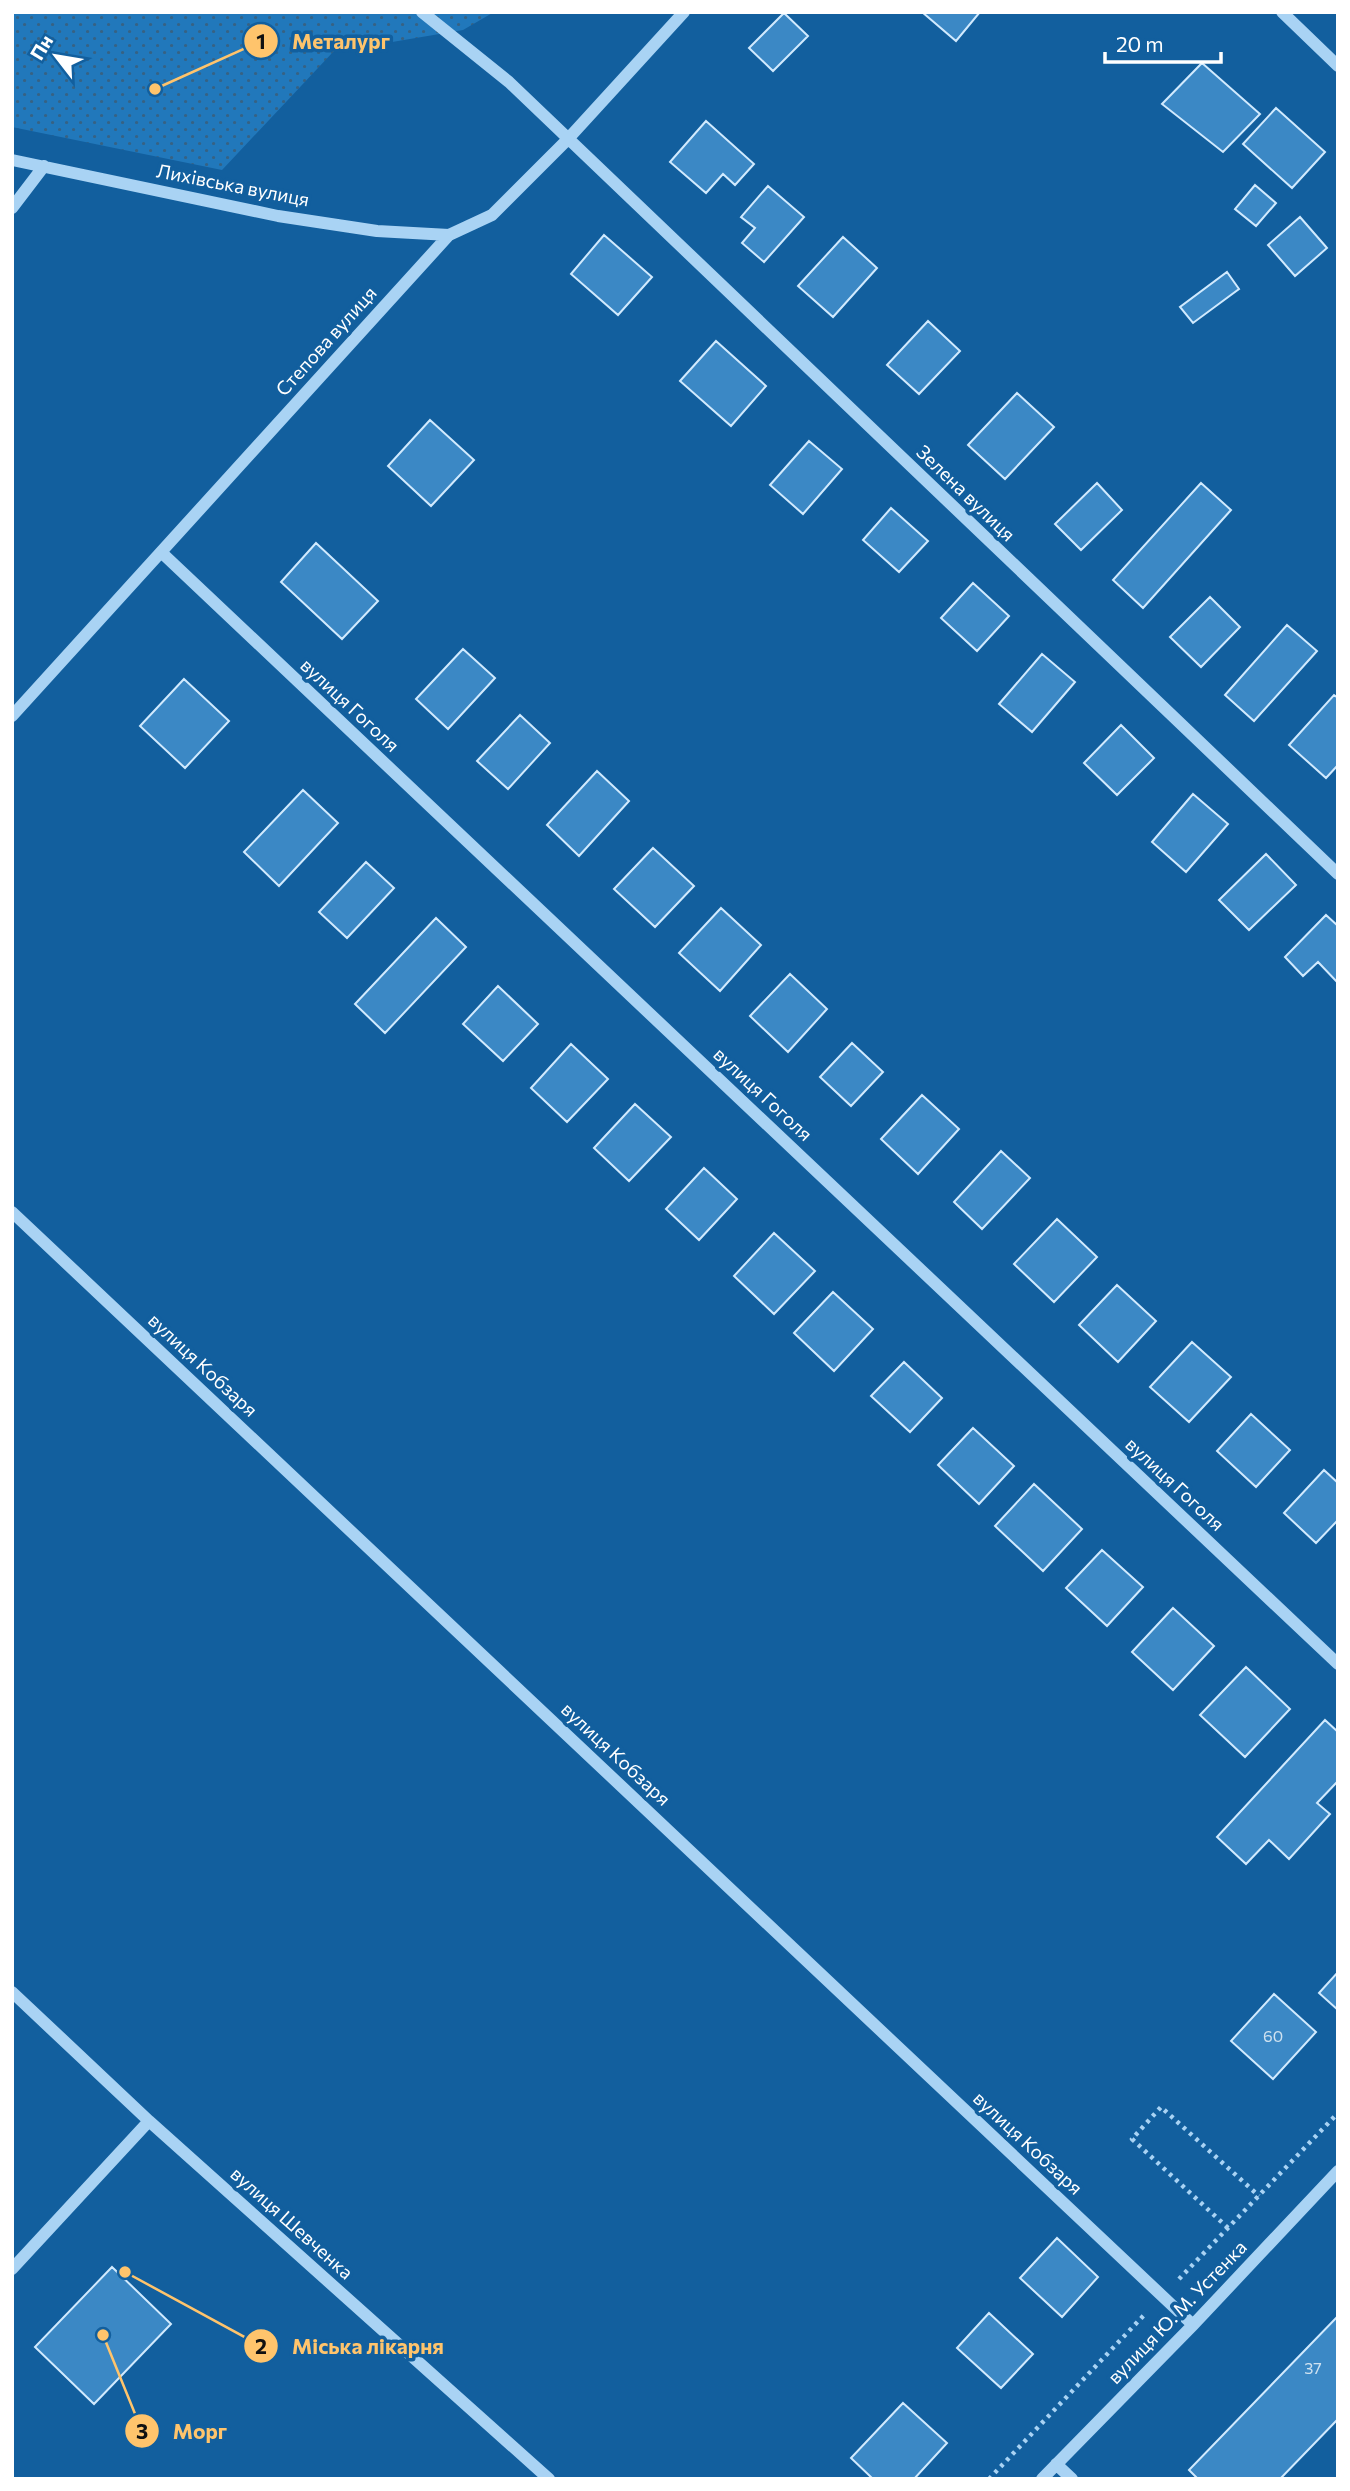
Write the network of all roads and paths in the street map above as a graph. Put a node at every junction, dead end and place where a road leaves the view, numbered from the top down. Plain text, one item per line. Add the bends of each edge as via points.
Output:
1 (422, 12) edge
2 (684, 12) edge
3 (1282, 12) edge
4 (1338, 66) edge
5 (567, 139) junction
6 (12, 160) edge
7 (44, 166) junction
8 (12, 208) edge
9 (449, 235) junction
10 (161, 552) junction
11 (12, 716) edge
12 (1338, 874) edge
13 (12, 1212) edge
14 (1338, 1664) edge
15 (12, 1992) edge
16 (149, 2121) junction
17 (1338, 2171) edge
18 (1259, 2196) dead end
19 (1228, 2228) dead end
20 (12, 2269) edge
21 (1193, 2325) junction
22 (1056, 2464) junction
23 (550, 2479) edge
24 (1042, 2479) edge
25 (1072, 2479) edge

1 - 5 street, Зелена вулиця via 509,82
2 - 5 street, Степова вулиця
3 - 4 street
5 - 9 street, Степова вулиця via 492,215
5 - 12 street, Зелена вулиця
6 - 7 street, Лихівська вулиця
7 - 8 street
7 - 9 street, Лихівська вулиця via 278,216 377,231
9 - 10 street, Степова вулиця
10 - 11 street, Степова вулиця
10 - 14 street, вулиця Гоголя
13 - 21 street, вулиця Кобзаря
15 - 16 street, вулиця Шевченка
16 - 20 street
16 - 23 street, вулиця Шевченка
17 - 21 street, вулиця Ю. М. Устенка
18 - 19 path via 1161,2107 1132,2139
21 - 22 street, вулиця Ю. М. Устенка
22 - 24 street, вулиця Ю. М. Устенка
22 - 25 street

